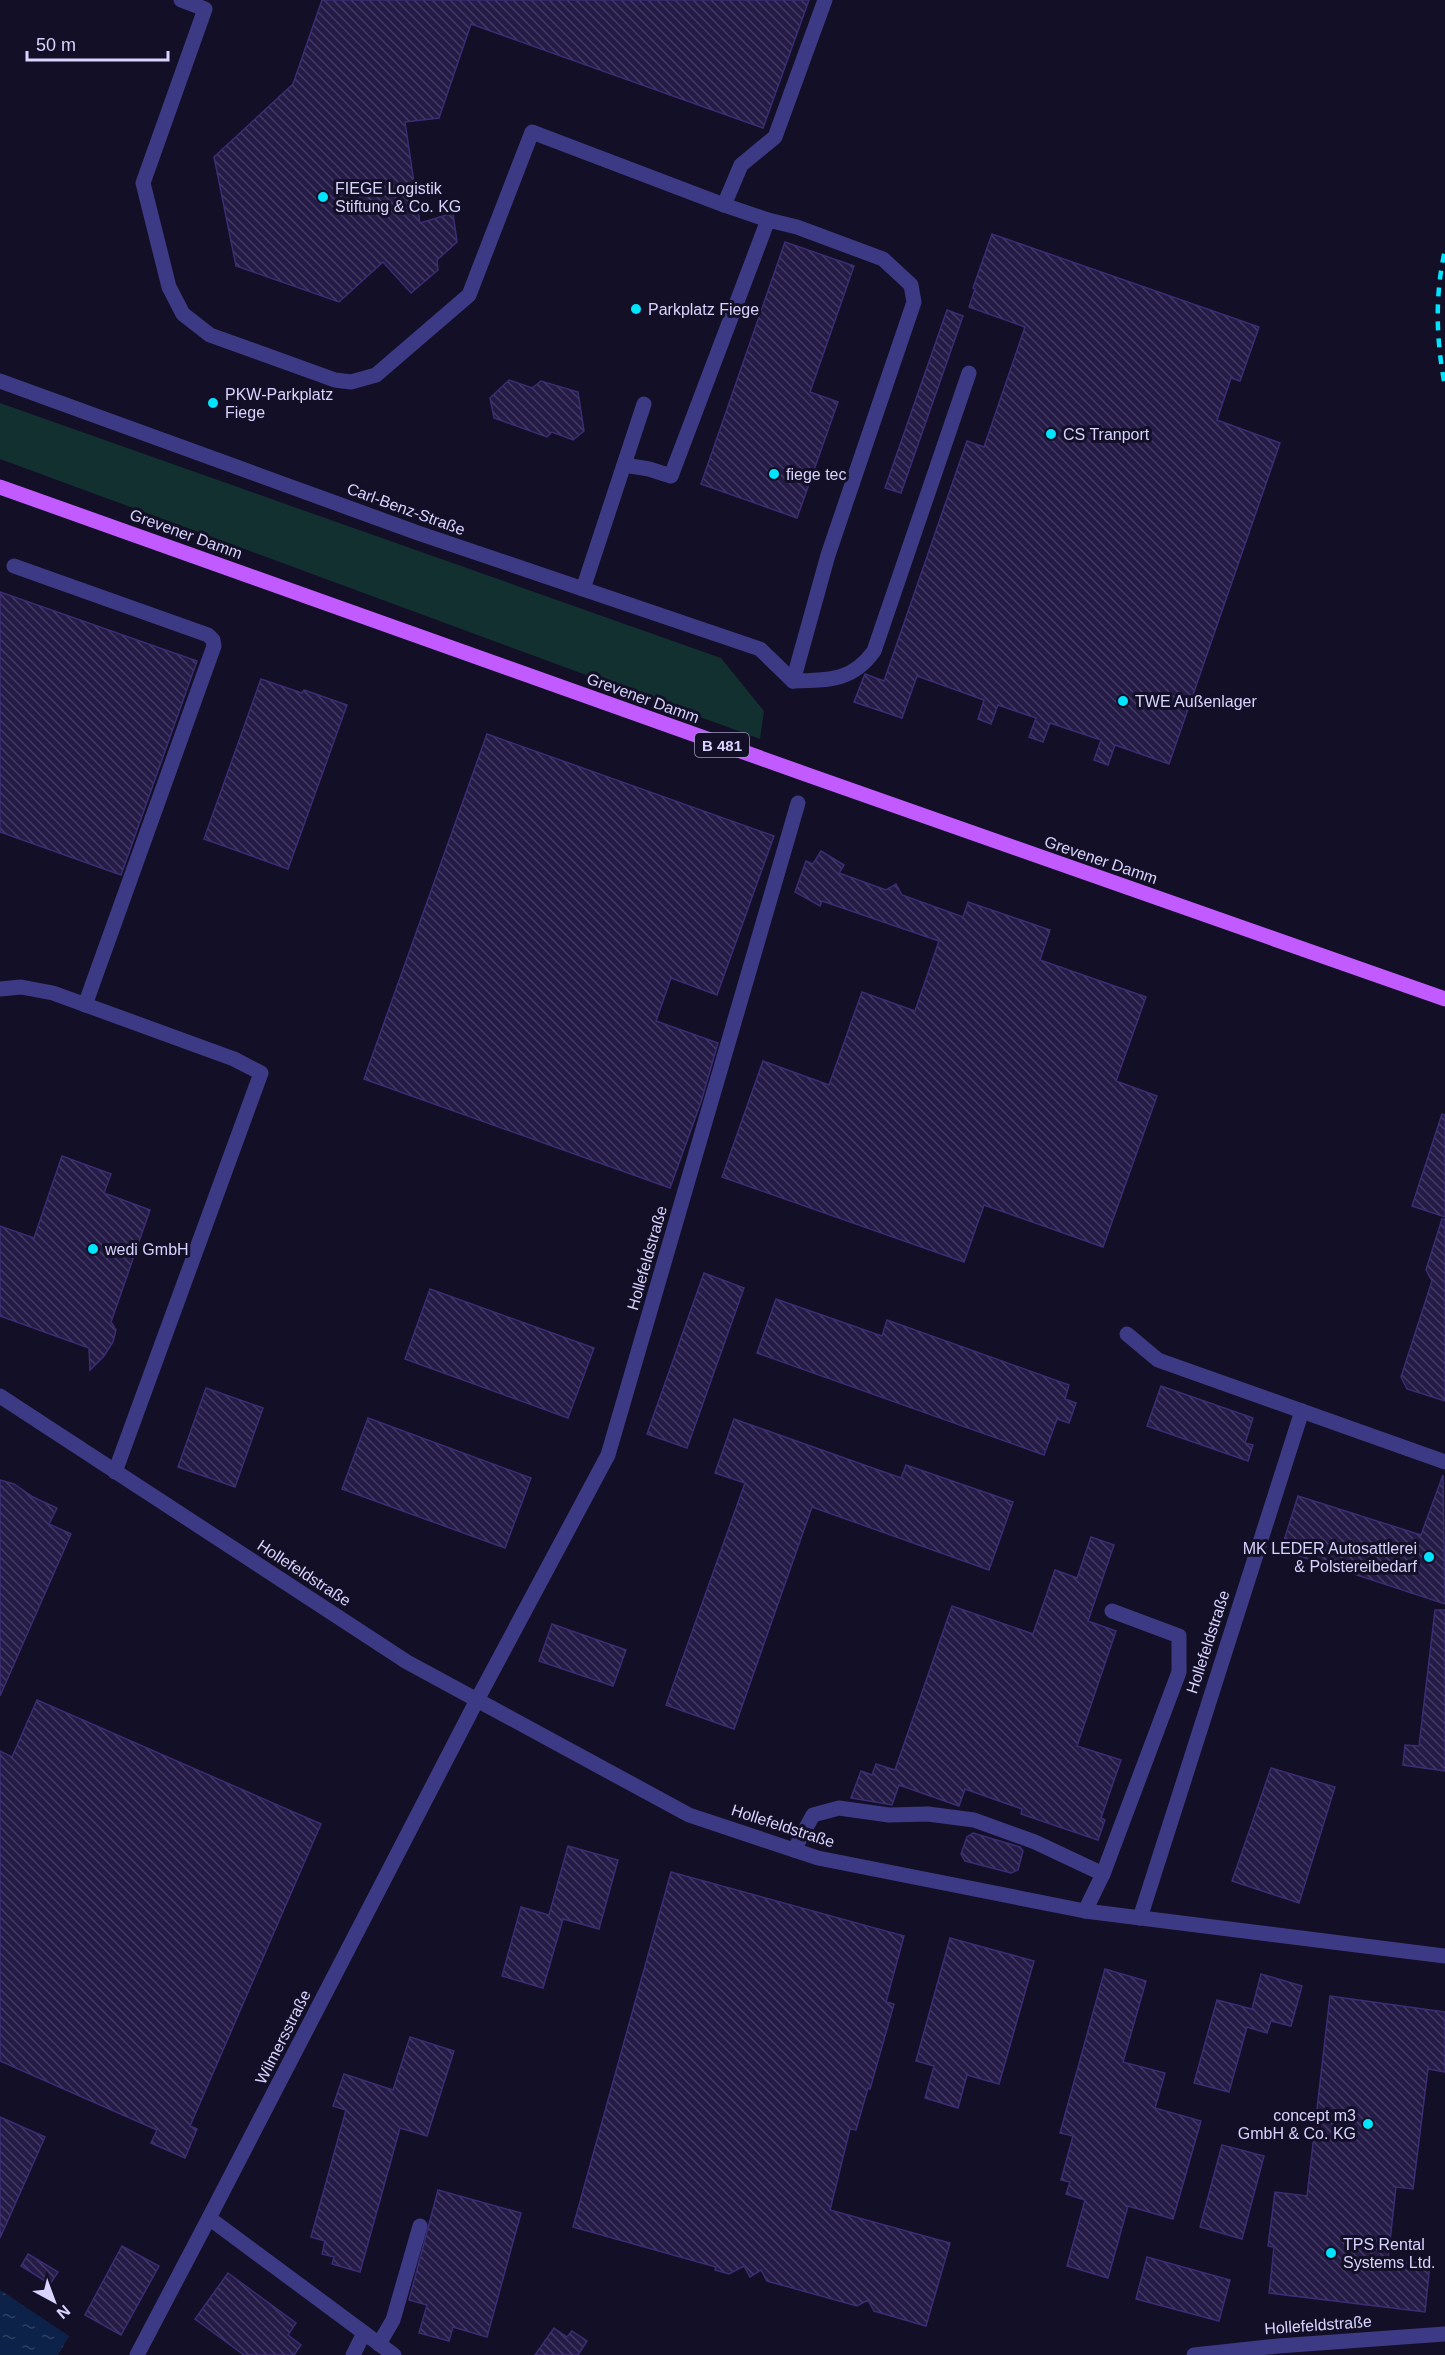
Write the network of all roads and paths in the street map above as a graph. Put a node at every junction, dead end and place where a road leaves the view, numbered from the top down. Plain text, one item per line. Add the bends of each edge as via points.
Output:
1 (180, 0) edge
2 (825, 0) edge
3 (724, 206) junction
4 (768, 220) junction
5 (969, 373) dead end
6 (0, 381) edge
7 (644, 404) dead end
8 (624, 465) junction
9 (0, 487) edge
10 (14, 566) dead end
11 (583, 589) junction
12 (793, 681) junction
13 (798, 803) dead end
14 (0, 988) edge
15 (1445, 999) edge
16 (84, 1005) junction
17 (1127, 1334) dead end
18 (0, 1396) edge
19 (1302, 1411) junction
20 (1445, 1462) edge
21 (115, 1472) junction
22 (1112, 1611) dead end
23 (477, 1700) junction
24 (794, 1850) junction
25 (1103, 1874) junction
26 (1085, 1911) junction
27 (1140, 1918) junction
28 (1445, 1956) edge
29 (209, 2218) junction
30 (420, 2226) dead end
31 (364, 2333) junction
32 (1445, 2334) edge
33 (379, 2344) junction
34 (137, 2355) edge
35 (353, 2355) edge
36 (394, 2355) edge
37 (1194, 2355) edge

1 - 3 street via 205,9 142,183 169,287 183,314 210,336 335,380 351,382 376,375 469,295 532,132
2 - 3 street via 775,136 741,165
3 - 4 street
4 - 8 street via 671,476
4 - 12 street via 883,259 910,285 914,302 828,555
5 - 12 street via 873,651 854,672 840,678
6 - 11 street, Carl-Benz-Straße
7 - 8 street
8 - 11 street
9 - 15 main road, Grevener Damm / B 481
10 - 16 street via 208,635 214,646
11 - 12 street, Carl-Benz-Straße via 760,649
13 - 23 street, Hollefeldstraße via 608,1455
14 - 16 street via 37,989
16 - 21 street via 234,1059 261,1073
17 - 19 street via 1158,1360
18 - 21 street, Hollefeldstraße
19 - 20 street
19 - 27 street, Hollefeldstraße
21 - 23 street, Hollefeldstraße via 407,1662
22 - 25 street via 1179,1636 1179,1672
23 - 24 street, Hollefeldstraße via 689,1815
23 - 29 street, Wilmersstraße
24 - 25 street via 813,1815 839,1808 889,1815 927,1814 974,1820 1035,1842
24 - 26 street, Hollefeldstraße
25 - 26 street
26 - 27 street, Hollefeldstraße
27 - 28 street, Hollefeldstraße
29 - 31 street
29 - 34 street, Wilmersstraße
30 - 33 street via 393,2320
31 - 33 street
31 - 35 street
32 - 37 street, Hollefeldstraße
33 - 36 street

